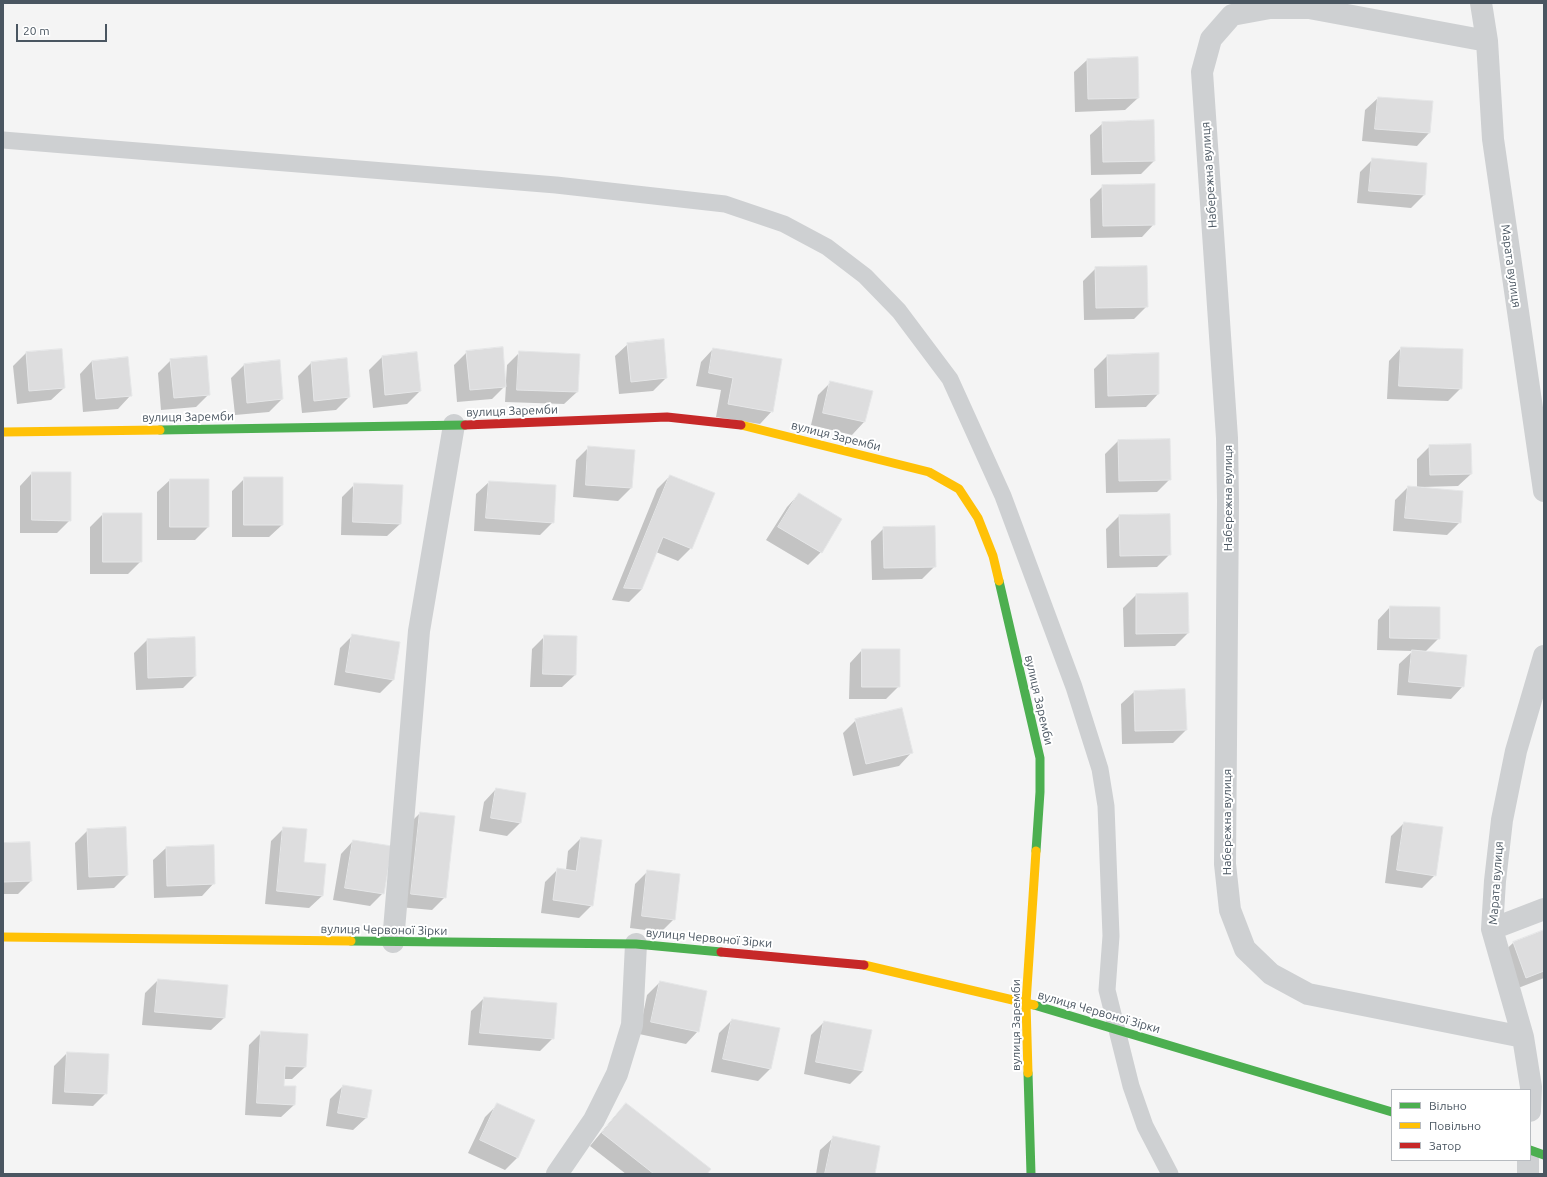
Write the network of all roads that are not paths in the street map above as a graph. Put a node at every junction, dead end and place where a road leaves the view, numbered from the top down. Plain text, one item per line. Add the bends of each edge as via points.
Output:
1 (1481, 3) edge
2 (1486, 41) junction
3 (3, 140) edge
4 (454, 425) junction
5 (3, 432) edge
6 (1544, 490) edge
7 (1544, 656) edge
8 (1544, 909) edge
9 (1492, 929) junction
10 (3, 937) edge
11 (393, 942) junction
12 (636, 944) junction
13 (1026, 1003) junction
14 (1117, 1030) junction
15 (1523, 1037) junction
16 (1531, 1089) edge
17 (1391, 1112) edge
18 (1544, 1147) edge
19 (1531, 1150) edge
20 (1531, 1150) edge
21 (1544, 1155) edge
22 (1528, 1161) edge
23 (557, 1174) edge
24 (1031, 1174) edge
25 (1170, 1174) edge
26 (1528, 1174) edge

1 - 2 street, Марата вулиця
2 - 6 street, Марата вулиця via 1493,139
2 - 15 street, Набережна вулиця via 1309,8 1270,8 1232,15 1212,39 1202,72 1227,438 1225,864 1230,910 1245,949 1271,974 1308,994
3 - 14 lane via 548,185 725,204 784,224 827,247 865,276 899,311 950,379 1003,496 1074,687 1100,769 1106,806 1111,936 1107,990
4 - 5 street, вулиця Заремби
4 - 11 street via 419,631
4 - 13 street, вулиця Заремби via 667,417 741,425 929,472 959,489 978,518 994,556 1040,758
7 - 9 street, Марата вулиця via 1516,751 1502,820
8 - 9 street
9 - 15 street, Марата вулиця
10 - 11 street, вулиця Червоної Зірки
11 - 12 street, вулиця Червоної Зірки
12 - 13 street, вулиця Червоної Зірки via 868,965
12 - 23 street via 632,1024 617,1074 594,1120
13 - 14 street, вулиця Червоної Зірки
13 - 24 street, вулиця Заремби
14 - 17 street, вулиця Червоної Зірки
14 - 25 lane via 1131,1086 1145,1126
15 - 16 street, Марата вулиця
18 - 19 street
20 - 21 street
22 - 26 street

